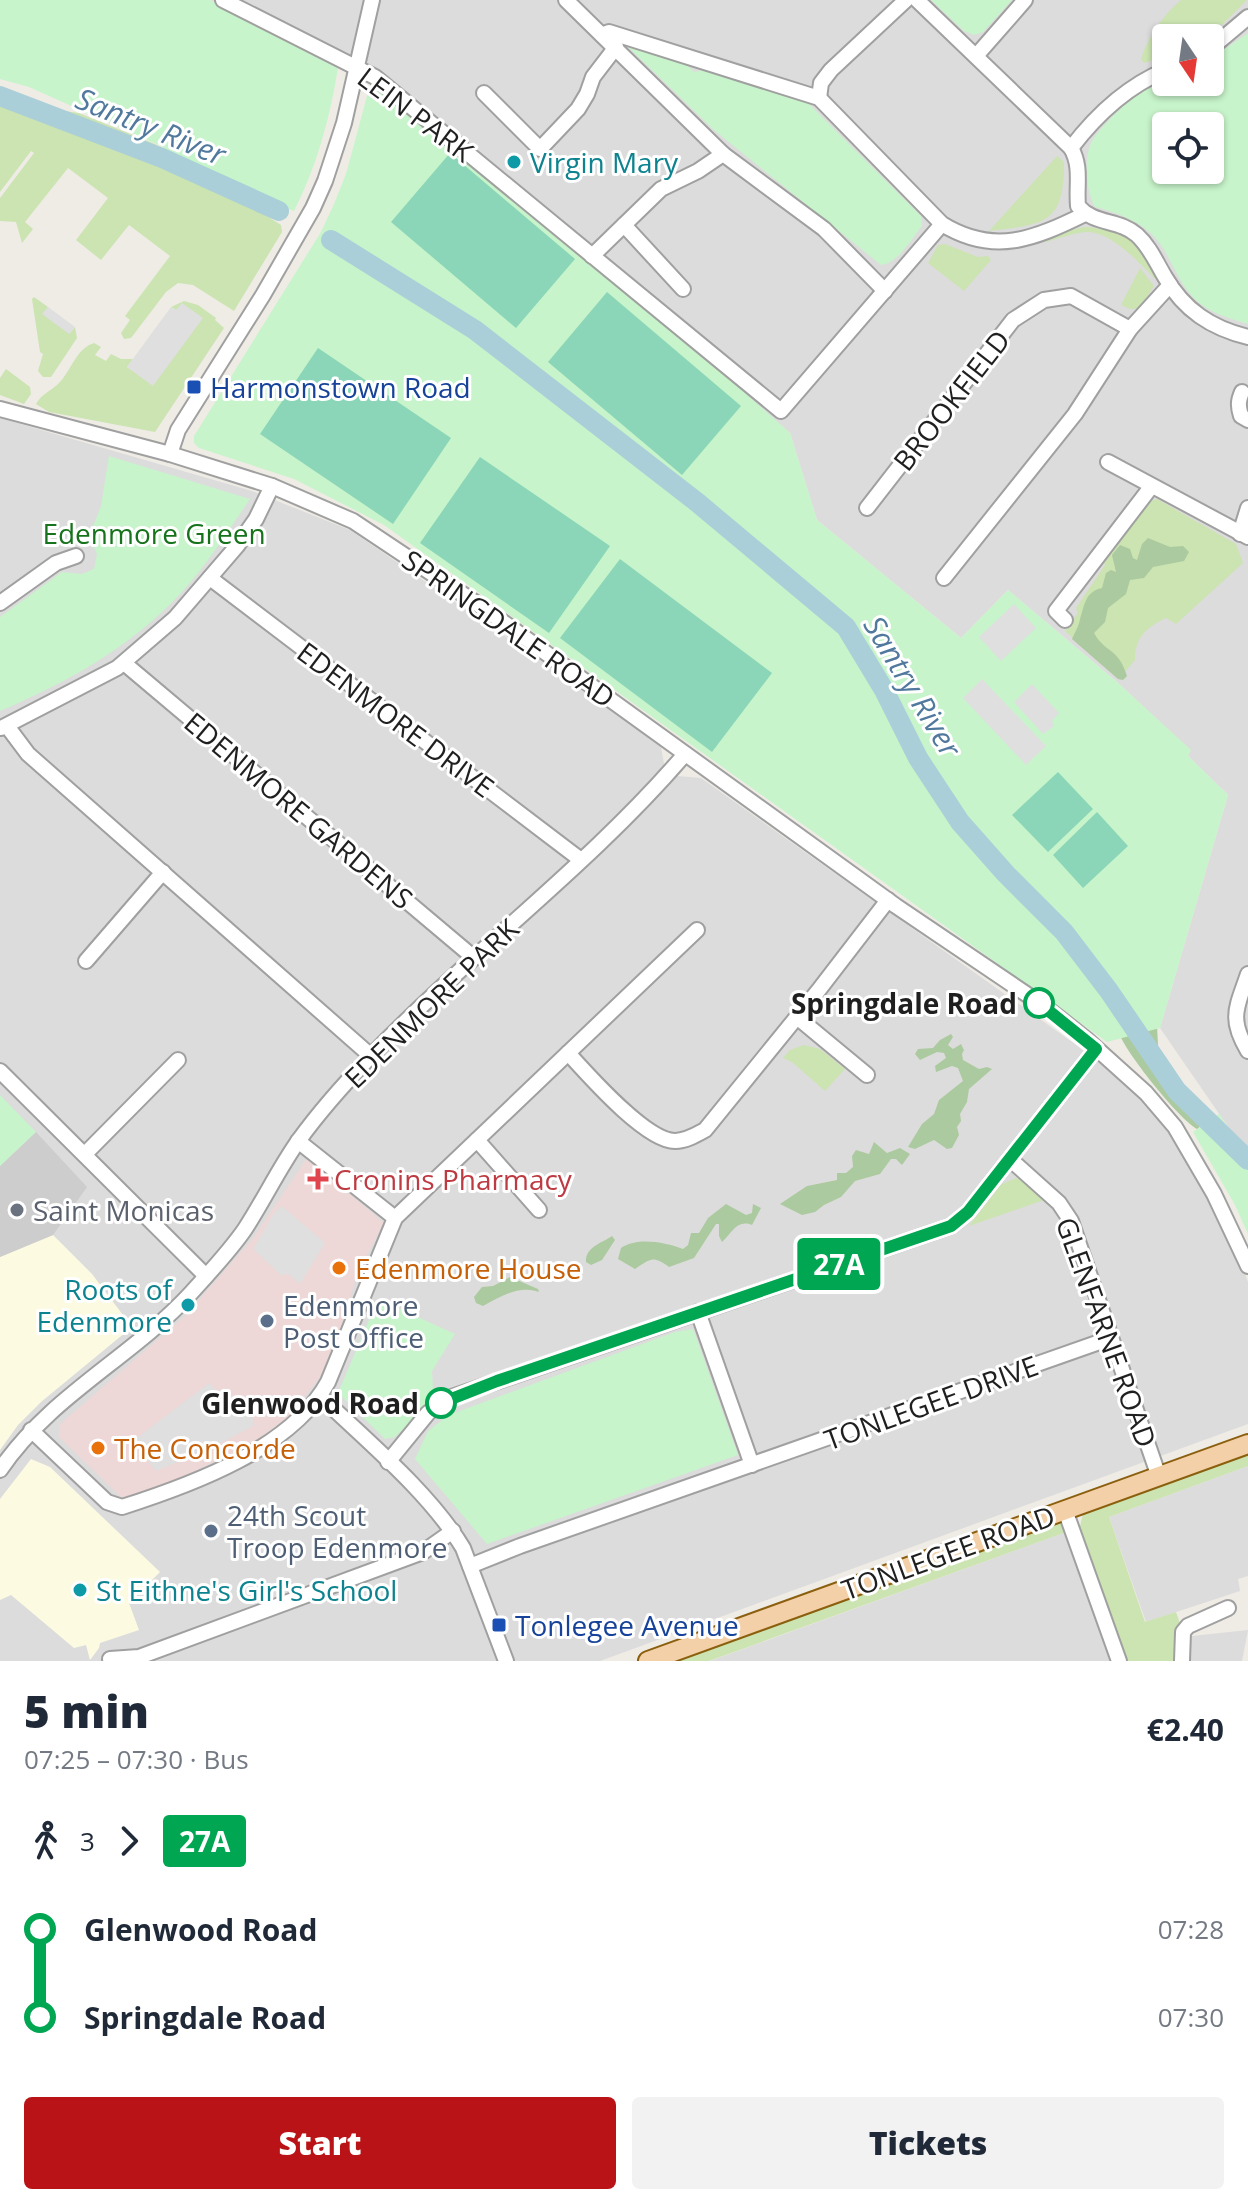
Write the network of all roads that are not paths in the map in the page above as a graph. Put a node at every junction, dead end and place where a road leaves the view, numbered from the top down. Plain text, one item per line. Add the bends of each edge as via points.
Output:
1 (223, 0) edge
2 (372, 0) edge
3 (566, 0) edge
4 (906, 0) edge
5 (917, 0) edge
6 (1025, 0) edge
7 (1248, 17) edge
8 (602, 35) junction
9 (1224, 37) edge
10 (616, 47) junction
11 (976, 56) junction
12 (357, 68) junction
13 (1152, 75) edge
14 (484, 93) dead end
15 (819, 98) junction
16 (1071, 148) junction
17 (723, 154) junction
18 (1085, 214) junction
19 (942, 224) junction
20 (624, 225) junction
21 (592, 256) junction
22 (1170, 285) junction
23 (683, 289) dead end
24 (885, 291) junction
25 (1130, 329) junction
26 (1248, 337) edge
27 (1242, 392) dead end
28 (0, 409) edge
29 (1248, 420) edge
30 (170, 454) junction
31 (1108, 462) dead end
32 (272, 486) junction
33 (1151, 487) junction
34 (867, 508) dead end
35 (1248, 508) edge
36 (1244, 536) edge
37 (76, 556) dead end
38 (210, 578) junction
39 (944, 578) dead end
40 (0, 603) edge
41 (1065, 620) dead end
42 (124, 663) junction
43 (3, 727) edge
44 (685, 754) junction
45 (581, 860) junction
46 (163, 872) junction
47 (888, 900) junction
48 (697, 930) dead end
49 (473, 957) junction
50 (86, 961) dead end
51 (1248, 974) edge
52 (797, 1017) junction
53 (1096, 1049) junction
54 (1248, 1051) edge
55 (568, 1053) junction
56 (371, 1056) junction
57 (178, 1060) dead end
58 (0, 1071) edge
59 (867, 1075) dead end
60 (477, 1140) junction
61 (298, 1141) junction
62 (85, 1154) junction
63 (1011, 1160) junction
64 (539, 1210) dead end
65 (395, 1218) junction
66 (1248, 1266) edge
67 (206, 1276) junction
68 (698, 1312) junction
69 (1111, 1338) junction
70 (320, 1396) junction
71 (31, 1430) junction
72 (1248, 1444) edge
73 (388, 1462) junction
74 (752, 1465) junction
75 (0, 1470) edge
76 (1159, 1477) junction
77 (1065, 1510) junction
78 (453, 1531) junction
79 (470, 1566) junction
80 (1228, 1608) dead end
81 (110, 1659) edge
82 (506, 1661) edge
83 (648, 1661) edge
84 (1119, 1661) edge
85 (1182, 1661) edge

1 - 12 street, LEIN PARK
2 - 12 street
3 - 8 street
4 - 15 street via 831,70 821,83
5 - 11 street
6 - 11 street
7 - 9 street
8 - 10 street
8 - 15 street via 609,32
10 - 14 street, LEIN PARK via 578,109 540,149
10 - 17 street
11 - 16 street
12 - 21 street, LEIN PARK via 375,77
12 - 30 street via 344,123 313,208 178,430
13 - 16 street via 1120,94
15 - 19 street
16 - 18 street via 1079,176 1078,206
17 - 20 street via 661,189
17 - 24 street via 824,229
18 - 19 street via 1048,233 1001,243 963,237
18 - 22 street via 1136,234
19 - 24 street
20 - 21 street
20 - 23 street
21 - 24 street, LEIN PARK via 781,411
22 - 25 street
22 - 26 street via 1194,313
25 - 34 street, BROOKFIELD via 1071,296 1044,300 1013,320
25 - 39 street via 1075,414
27 - 29 street via 1239,408
28 - 30 street, SPRINGDALE ROAD
30 - 32 street, SPRINGDALE ROAD
31 - 33 street
32 - 38 street via 256,519
32 - 44 street, SPRINGDALE ROAD via 378,536
33 - 36 street
33 - 41 street via 1056,611
35 - 36 street
37 - 40 street via 56,563
38 - 42 street
38 - 45 street, EDENMORE DRIVE
42 - 43 street
42 - 49 street, EDENMORE GARDENS
43 - 46 street
44 - 45 street, EDENMORE PARK
44 - 47 street, SPRINGDALE ROAD
45 - 49 street, EDENMORE PARK
46 - 50 street
46 - 56 street
47 - 52 street
47 - 53 street, SPRINGDALE ROAD via 1044,1006
48 - 55 street
49 - 56 street, EDENMORE PARK
51 - 54 street via 1236,1023
52 - 55 street via 705,1130 674,1141 643,1127
52 - 59 street
53 - 63 street
53 - 66 street, SPRINGDALE ROAD via 1175,1127
55 - 60 street
56 - 61 street, EDENMORE PARK
57 - 62 street
58 - 62 street
60 - 64 street
60 - 65 street
61 - 65 street
61 - 67 street, EDENMORE PARK via 244,1231
62 - 67 street
63 - 68 street via 951,1226
63 - 69 street, GLENFARNE ROAD via 1059,1203 1071,1221
65 - 70 street
67 - 71 street, EDENMORE PARK via 154,1328
68 - 73 street via 446,1399
68 - 74 street
69 - 74 street, TONLEGEE DRIVE
69 - 76 street, GLENFARNE ROAD
70 - 71 street via 276,1439 234,1463 122,1507 107,1502
70 - 73 street
71 - 75 street, EDENMORE PARK
72 - 76 main road, TONLEGEE ROAD
73 - 78 street
74 - 79 street, TONLEGEE DRIVE
76 - 77 main road, TONLEGEE ROAD
77 - 83 main road, TONLEGEE ROAD
77 - 84 street
78 - 79 street
78 - 81 street via 423,1552 139,1657
79 - 82 street
80 - 85 street via 1188,1626

